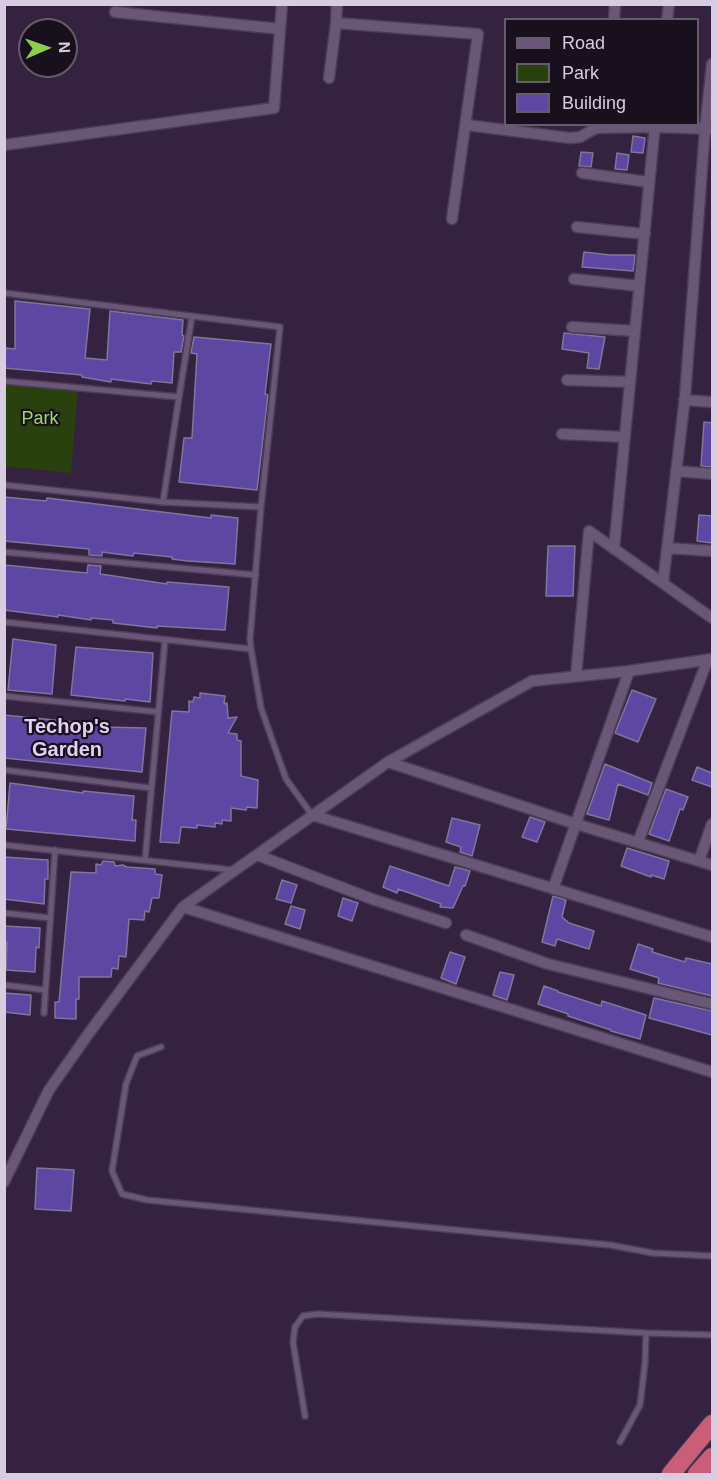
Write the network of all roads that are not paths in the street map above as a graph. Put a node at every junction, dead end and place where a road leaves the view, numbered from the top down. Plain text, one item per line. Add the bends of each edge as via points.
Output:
1 (282, 4) edge
2 (337, 4) edge
3 (115, 12) dead end
4 (336, 23) junction
5 (280, 29) junction
6 (712, 64) edge
7 (329, 78) dead end
8 (712, 80) edge
9 (466, 125) junction
10 (605, 126) edge
11 (655, 126) edge
12 (668, 126) edge
13 (709, 129) edge
14 (4, 146) edge
15 (582, 173) dead end
16 (650, 182) junction
17 (452, 219) dead end
18 (577, 227) dead end
19 (645, 234) junction
20 (574, 279) dead end
21 (639, 286) junction
22 (4, 293) edge
23 (192, 316) junction
24 (573, 327) dead end
25 (635, 331) junction
26 (567, 380) dead end
27 (4, 381) edge
28 (630, 382) junction
29 (179, 397) junction
30 (684, 400) junction
31 (712, 402) edge
32 (562, 434) dead end
33 (625, 437) junction
34 (676, 471) junction
35 (712, 474) edge
36 (4, 486) edge
37 (163, 502) junction
38 (261, 507) junction
39 (667, 548) junction
40 (614, 549) junction
41 (712, 551) edge
42 (4, 552) edge
43 (256, 575) junction
44 (663, 583) junction
45 (712, 618) edge
46 (4, 622) edge
47 (165, 640) junction
48 (251, 649) junction
49 (710, 659) edge
50 (629, 671) junction
51 (576, 676) junction
52 (4, 696) edge
53 (158, 712) junction
54 (388, 762) junction
55 (4, 770) edge
56 (151, 788) junction
57 (312, 815) junction
58 (576, 824) junction
59 (712, 824) edge
60 (639, 842) junction
61 (4, 844) edge
62 (55, 850) junction
63 (257, 855) junction
64 (145, 860) junction
65 (699, 861) junction
66 (712, 865) edge
67 (235, 871) junction
68 (553, 889) junction
69 (183, 907) junction
70 (4, 913) edge
71 (50, 918) junction
72 (446, 923) dead end
73 (466, 935) dead end
74 (712, 937) edge
75 (4, 986) edge
76 (45, 990) junction
77 (712, 1004) edge
78 (44, 1013) dead end
79 (160, 1047) dead end
80 (712, 1072) edge
81 (4, 1182) edge
82 (712, 1256) edge
83 (646, 1333) junction
84 (712, 1335) edge
85 (305, 1416) dead end
86 (712, 1424) edge
87 (620, 1442) dead end
88 (712, 1457) edge
89 (671, 1474) edge
90 (698, 1474) edge

1 - 5 street
2 - 4 street
3 - 5 street
4 - 7 street
4 - 9 street via 478,34
5 - 14 street via 274,108
6 - 8 street
8 - 13 street
9 - 10 street via 570,138
9 - 17 street
11 - 16 street
12 - 13 street
13 - 30 street
15 - 16 street
16 - 19 street
18 - 19 street
19 - 21 street
20 - 21 street
21 - 25 street
22 - 23 lane
23 - 29 lane
23 - 38 lane via 280,327
24 - 25 street
25 - 28 street
26 - 28 street
27 - 29 lane
28 - 33 street
29 - 37 lane
30 - 31 street
30 - 34 street
32 - 33 street
33 - 40 street
34 - 35 street
34 - 39 street
36 - 37 lane
37 - 38 lane
38 - 43 lane
39 - 41 street
39 - 44 street
40 - 44 street
40 - 51 street via 589,531
42 - 43 lane
43 - 48 lane
44 - 45 street
46 - 47 lane
47 - 48 lane
47 - 53 lane
48 - 57 lane via 261,708 286,779
49 - 50 street
49 - 60 street
50 - 51 street
50 - 58 street
51 - 54 street via 532,681
52 - 53 lane
53 - 56 lane
54 - 57 street
54 - 58 street
55 - 56 lane
56 - 64 lane
57 - 63 street
57 - 68 street
58 - 60 street
58 - 68 street
59 - 65 street
60 - 65 street
61 - 62 lane
62 - 64 lane
62 - 71 lane
63 - 67 street
63 - 72 street
64 - 67 lane
65 - 66 street
67 - 69 street
68 - 74 street
69 - 80 street
69 - 81 street via 49,1090
70 - 71 lane
71 - 76 lane
73 - 77 street via 548,964
75 - 76 lane
76 - 78 lane
79 - 82 lane via 137,1056 126,1084 112,1171 122,1194 147,1200
83 - 84 lane
83 - 85 lane via 303,1316 295,1327 293,1342
83 - 87 lane via 640,1405
86 - 89 highway
88 - 90 highway

